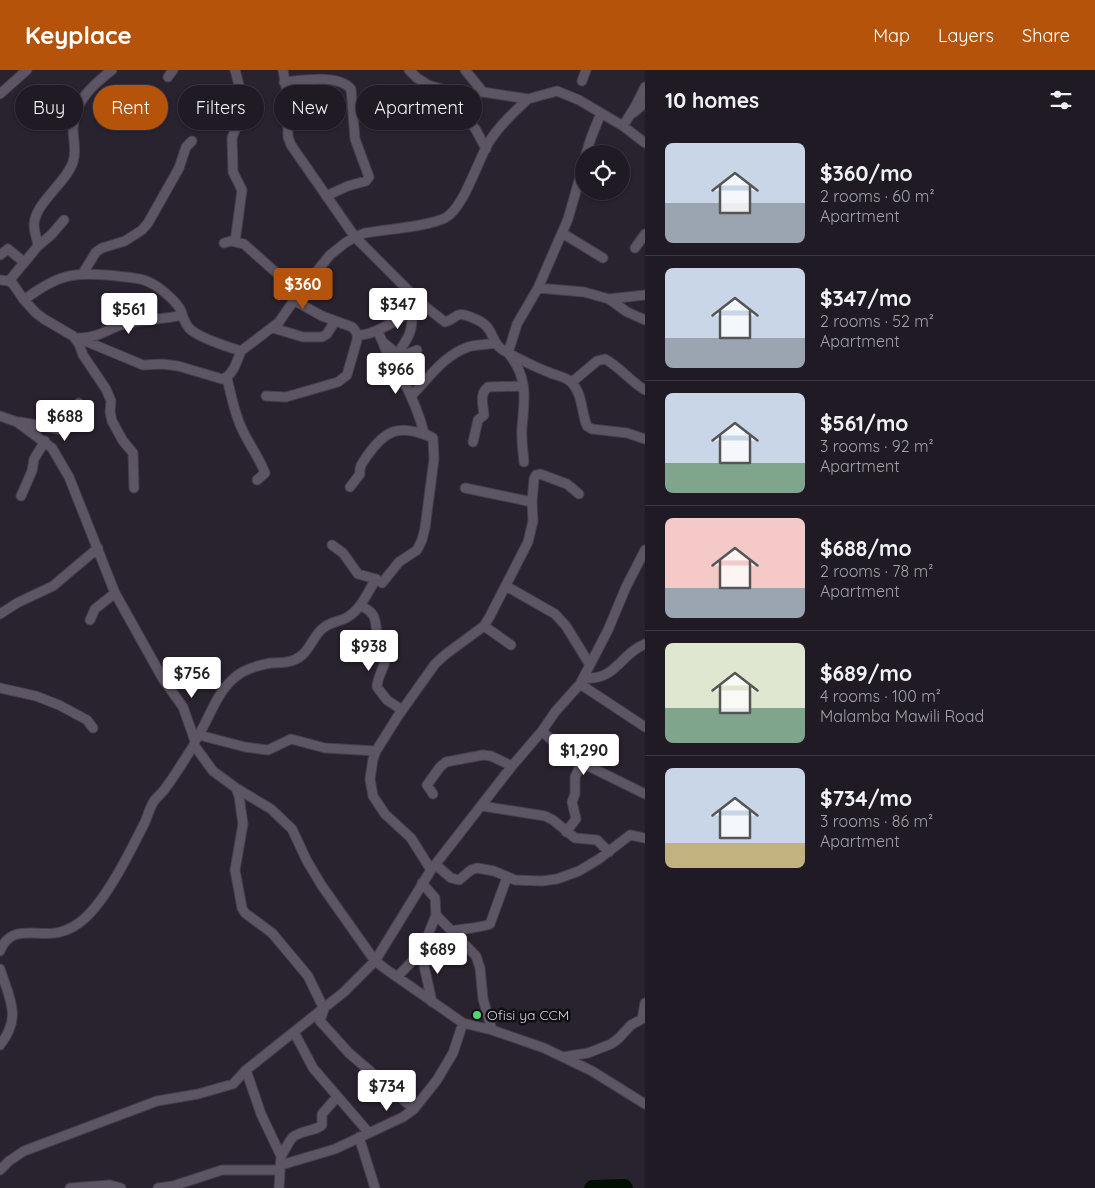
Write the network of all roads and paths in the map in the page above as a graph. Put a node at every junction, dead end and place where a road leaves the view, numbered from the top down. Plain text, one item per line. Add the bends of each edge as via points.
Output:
1 (27, 70) edge
2 (112, 70) edge
3 (235, 70) edge
4 (283, 70) edge
5 (409, 70) edge
6 (465, 70) edge
7 (586, 70) edge
8 (582, 80) dead end
9 (284, 82) junction
10 (428, 85) edge
11 (645, 87) edge
12 (483, 92) joint
13 (0, 94) edge
14 (528, 99) junction
15 (645, 103) edge
16 (601, 113) junction
17 (629, 116) junction
18 (623, 126) junction
19 (476, 130) edge
20 (192, 141) dead end
21 (645, 143) edge
22 (588, 145) edge
23 (486, 149) junction
24 (575, 192) edge
25 (326, 196) junction
26 (64, 220) dead end
27 (562, 233) junction
28 (645, 234) edge
29 (355, 237) junction
30 (235, 242) junction
31 (224, 243) dead end
32 (38, 246) junction
33 (635, 248) dead end
34 (0, 255) edge
35 (603, 258) dead end
36 (24, 262) junction
37 (83, 273) junction
38 (5, 281) edge
39 (538, 288) junction
40 (300, 293) junction
41 (645, 295) edge
42 (609, 299) junction
43 (24, 300) junction
44 (294, 301) junction
45 (422, 304) junction
46 (412, 310) junction
47 (182, 315) junction
48 (645, 320) edge
49 (334, 321) junction
50 (273, 328) junction
51 (377, 331) junction
52 (358, 335) junction
53 (76, 338) junction
54 (384, 343) junction
55 (496, 343) junction
56 (417, 350) dead end
57 (241, 351) junction
58 (508, 352) junction
59 (398, 353) junction
60 (227, 378) junction
61 (572, 382) junction
62 (523, 386) junction
63 (645, 390) edge
64 (266, 396) dead end
65 (411, 396) junction
66 (78, 403) dead end
67 (0, 416) edge
68 (17, 422) junction
69 (433, 438) junction
70 (645, 438) edge
71 (45, 441) junction
72 (472, 442) dead end
73 (524, 462) dead end
74 (257, 480) dead end
75 (350, 487) dead end
76 (134, 488) dead end
77 (465, 488) dead end
78 (579, 494) dead end
79 (20, 496) dead end
80 (532, 502) junction
81 (332, 545) dead end
82 (98, 548) junction
83 (645, 550) edge
84 (376, 580) junction
85 (506, 586) junction
86 (115, 593) junction
87 (361, 606) junction
88 (0, 614) edge
89 (90, 620) dead end
90 (484, 626) junction
91 (645, 644) edge
92 (511, 645) dead end
93 (590, 665) junction
94 (582, 681) junction
95 (0, 687) edge
96 (402, 710) junction
97 (645, 727) edge
98 (93, 728) dead end
99 (542, 731) junction
100 (196, 740) junction
101 (376, 752) junction
102 (582, 762) junction
103 (512, 766) junction
104 (236, 788) junction
105 (432, 794) dead end
106 (645, 794) edge
107 (482, 806) junction
108 (566, 832) junction
109 (645, 838) edge
110 (609, 852) junction
111 (433, 868) junction
112 (507, 877) junction
113 (422, 883) junction
114 (436, 915) junction
115 (452, 931) junction
116 (0, 951) edge
117 (421, 952) junction
118 (375, 961) junction
119 (0, 969) edge
120 (397, 977) junction
121 (432, 1002) junction
122 (645, 1003) edge
123 (324, 1009) junction
124 (463, 1023) junction
125 (492, 1030) junction
126 (294, 1032) junction
127 (0, 1046) edge
128 (563, 1057) junction
129 (246, 1070) junction
130 (337, 1097) junction
131 (645, 1104) edge
132 (414, 1109) junction
133 (369, 1133) junction
134 (359, 1137) junction
135 (281, 1163) junction
136 (0, 1170) edge
137 (70, 1188) edge
138 (121, 1188) edge
139 (158, 1188) edge
140 (279, 1188) edge
141 (375, 1188) edge

1 - 13 street
2 - 32 street via 80,101 73,128 76,150 72,164 36,215 34,231
3 - 30 street via 244,100 232,138 233,172 242,190
4 - 9 street
5 - 10 street
6 - 12 street
7 - 8 street
9 - 25 street via 288,98 288,137
9 - 25 street via 319,79 344,84 351,89 355,139 369,176 366,181
11 - 17 street
12 - 14 street
14 - 16 street via 557,91
14 - 23 street via 508,118
15 - 17 street
16 - 18 street
16 - 22 street
17 - 18 street
18 - 21 street
19 - 23 street
20 - 37 street via 148,224 125,241 96,252
23 - 29 street via 460,203 449,215 428,223
24 - 27 street
25 - 29 street
26 - 32 street
27 - 35 street
27 - 39 street
28 - 33 street
29 - 40 street via 330,255
29 - 45 street
30 - 31 street
30 - 40 street via 250,248
32 - 36 street
34 - 36 street via 8,249
36 - 38 street
37 - 43 street via 56,280
37 - 47 street via 144,279 174,300
38 - 43 street
39 - 42 street via 584,292
39 - 58 street via 517,324
40 - 44 street
41 - 42 street
42 - 48 street
43 - 53 street via 44,319
44 - 49 street
44 - 50 street
45 - 46 street
45 - 55 street via 445,322 458,315 481,321 490,329
46 - 51 street
46 - 59 street via 409,338
47 - 53 street via 126,323 92,337
47 - 57 street via 189,329
49 - 50 street via 322,337 303,337
49 - 52 street via 352,327
50 - 57 street
51 - 52 street
51 - 54 street
52 - 64 street via 343,379 286,396
53 - 60 street via 143,365 178,366
53 - 76 street via 106,389 111,401 112,421 133,453
54 - 59 street
54 - 65 street via 386,353
55 - 58 street
55 - 65 street via 468,347 445,360
56 - 59 street via 405,356
57 - 60 street
58 - 61 street
58 - 62 street via 520,370
60 - 74 street via 236,416 265,473
61 - 63 street via 605,358
61 - 70 street via 588,426
62 - 72 street via 485,389 482,397 484,415 478,420
62 - 73 street
65 - 69 street via 418,408 424,433
66 - 68 street via 78,416 63,430
67 - 68 street
68 - 71 street
69 - 75 street via 409,430 386,434 359,468 360,474
69 - 84 street via 434,459 422,540 417,550 399,562 382,583
71 - 79 street via 34,459
71 - 82 street via 69,477
77 - 80 street
78 - 80 street via 567,484 540,474 534,479
80 - 85 street via 533,521 528,542
81 - 84 street via 343,553 358,574
82 - 86 street
82 - 88 street via 53,586
83 - 93 street
84 - 87 street
85 - 90 street
85 - 93 street via 555,614
86 - 89 street via 94,608
86 - 100 street via 163,679 183,707
87 - 96 street via 370,610 374,617 384,653 385,660 376,688
87 - 100 street via 346,618 329,622 306,653 293,661 266,664 234,677 226,685
90 - 92 street
90 - 96 street via 436,664
91 - 94 street via 606,675
93 - 94 street
94 - 97 street
94 - 99 street
95 - 98 street via 60,706 87,720
96 - 101 street
99 - 102 street via 568,756
99 - 103 street
100 - 101 street via 268,750 291,738 325,748
100 - 104 street via 213,771
100 - 116 street via 164,791 154,800 124,861 84,919 60,932 15,934
101 - 111 street via 370,779 373,796
102 - 106 street
102 - 108 street via 572,802 576,819
103 - 105 street via 483,755 446,762 427,785
103 - 107 street
104 - 118 street via 271,808 292,829 314,875
104 - 123 street via 243,824 235,870 242,908 272,933 308,976
107 - 108 street via 545,816
107 - 111 street
108 - 110 street via 578,839 597,840
109 - 110 street via 630,835
110 - 112 street via 556,880 524,881
111 - 112 street via 455,880 477,868
111 - 113 street
112 - 115 street via 490,924
113 - 114 street via 435,898
113 - 118 street
114 - 115 street
114 - 117 street
115 - 125 street via 476,956 484,1007
117 - 120 street
117 - 121 street
118 - 120 street
118 - 123 street
119 - 127 street via 14,1018
120 - 121 street
121 - 124 street
122 - 128 street via 642,1018 611,1044 588,1053
123 - 126 street
123 - 132 street via 320,1022 349,1053
124 - 125 street
124 - 132 street via 453,1053
125 - 128 street
126 - 129 street
126 - 130 street via 313,1068
128 - 131 street
129 - 135 street
129 - 136 street via 233,1084 157,1101 24,1151
130 - 133 street
130 - 135 street via 322,1114 322,1125 292,1138
132 - 133 street
133 - 134 street
134 - 135 street via 335,1150
134 - 141 street
135 - 139 street via 222,1170
135 - 140 street
137 - 138 street via 110,1185

